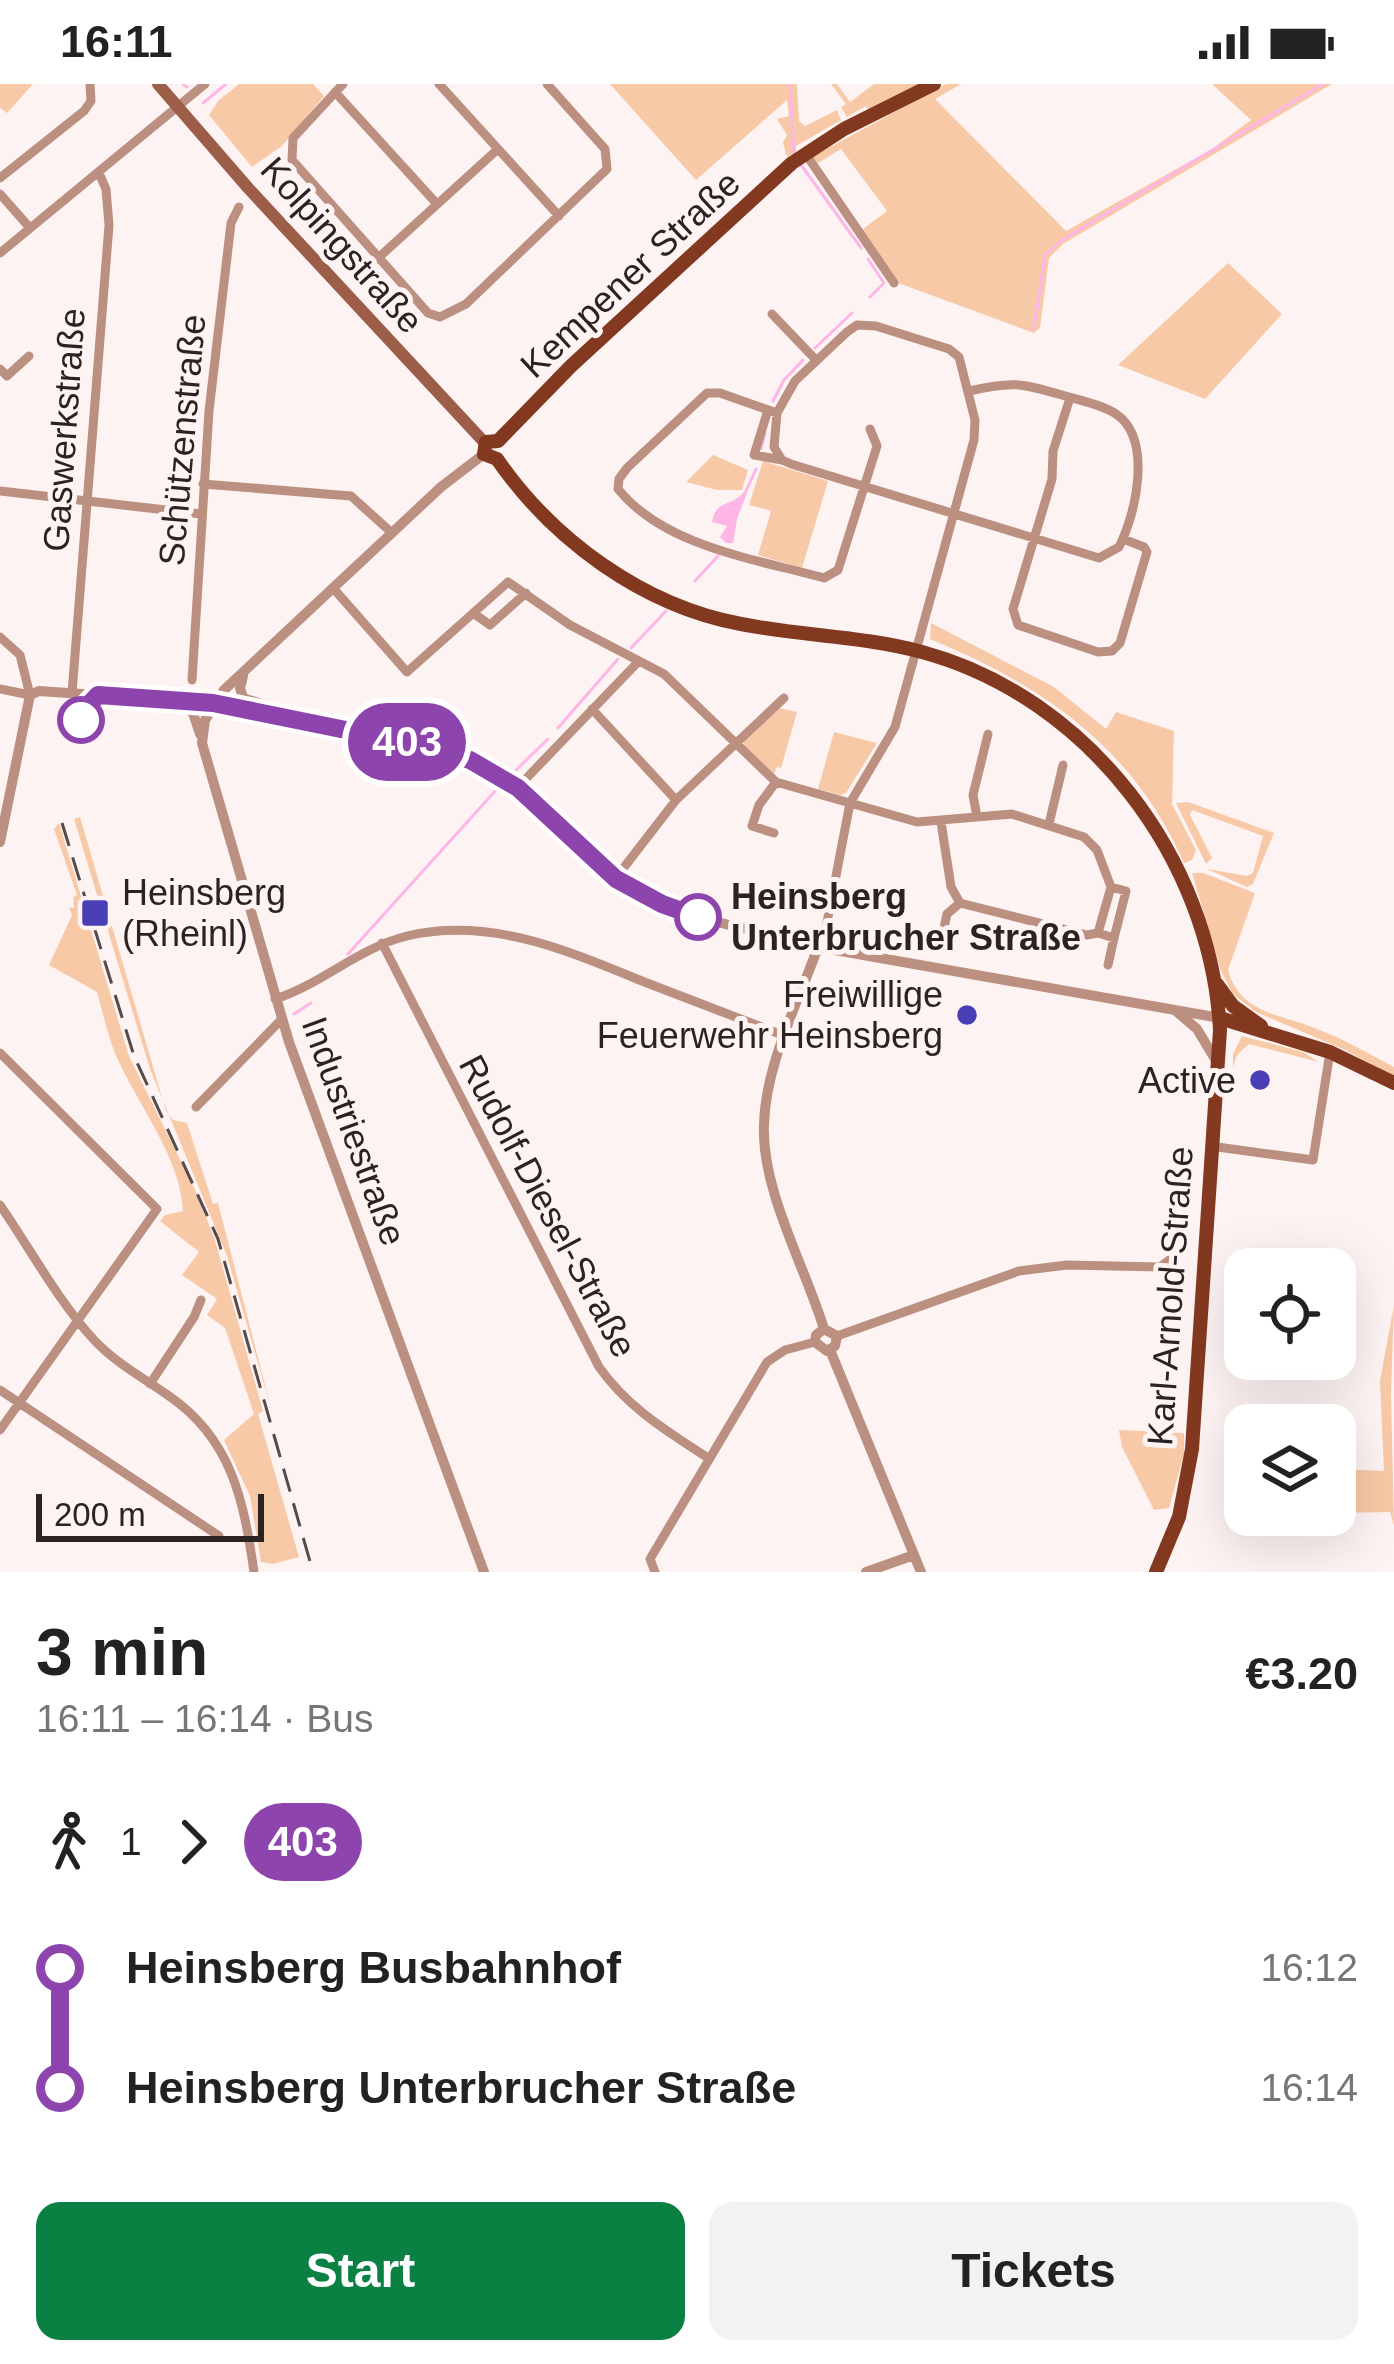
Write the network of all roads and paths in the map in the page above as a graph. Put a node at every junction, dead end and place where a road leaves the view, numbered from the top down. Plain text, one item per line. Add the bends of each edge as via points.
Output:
1 (90, 84) edge
2 (158, 84) edge
3 (206, 84) edge
4 (547, 84) edge
5 (934, 84) edge
6 (446, 86) edge
7 (339, 88) edge
8 (178, 106) junction
9 (498, 149) junction
10 (807, 152) junction
11 (99, 173) junction
12 (0, 178) edge
13 (0, 194) edge
14 (437, 204) junction
15 (239, 207) dead end
16 (559, 216) junction
17 (30, 228) junction
18 (0, 253) edge
19 (376, 259) junction
20 (894, 283) dead end
21 (772, 314) dead end
22 (29, 356) dead end
23 (816, 360) junction
24 (0, 369) edge
25 (969, 391) junction
26 (1070, 398) junction
27 (773, 412) junction
28 (870, 429) dead end
29 (491, 449) junction
30 (754, 454) junction
31 (782, 460) junction
32 (748, 471) dead end
33 (203, 484) junction
34 (864, 487) junction
35 (0, 491) edge
36 (86, 502) junction
37 (952, 513) junction
38 (201, 514) junction
39 (392, 533) junction
40 (1033, 537) junction
41 (1123, 539) junction
42 (332, 588) junction
43 (526, 593) junction
44 (473, 613) junction
45 (0, 637) edge
46 (918, 650) junction
47 (639, 661) junction
48 (245, 670) junction
49 (192, 680) dead end
50 (0, 689) edge
51 (72, 689) junction
52 (30, 695) junction
53 (784, 698) dead end
54 (177, 700) junction
55 (213, 703) junction
56 (592, 709) junction
57 (314, 722) junction
58 (988, 734) dead end
59 (202, 743) junction
60 (734, 745) junction
61 (1063, 765) dead end
62 (776, 782) junction
63 (518, 788) junction
64 (676, 800) junction
65 (850, 803) junction
66 (976, 817) junction
67 (941, 822) junction
68 (1049, 824) junction
69 (774, 833) dead end
70 (0, 842) edge
71 (616, 879) junction
72 (1112, 887) junction
73 (960, 903) junction
74 (825, 933) dead end
75 (1098, 933) junction
76 (942, 938) dead end
77 (1114, 938) junction
78 (382, 943) junction
79 (818, 947) junction
80 (1108, 965) dead end
81 (1212, 974) junction
82 (275, 999) junction
83 (1173, 1009) junction
84 (1220, 1018) junction
85 (281, 1020) junction
86 (1270, 1032) junction
87 (785, 1036) junction
88 (1330, 1052) junction
89 (0, 1053) edge
90 (1218, 1064) junction
91 (1394, 1083) edge
92 (196, 1107) dead end
93 (1210, 1146) junction
94 (0, 1205) edge
95 (1184, 1224) dead end
96 (201, 1300) dead end
97 (76, 1319) junction
98 (824, 1329) junction
99 (836, 1336) junction
100 (815, 1342) junction
101 (830, 1350) junction
102 (150, 1384) junction
103 (0, 1390) edge
104 (19, 1403) junction
105 (0, 1430) edge
106 (708, 1458) junction
107 (219, 1536) dead end
108 (914, 1555) junction
109 (254, 1572) edge
110 (484, 1572) edge
111 (655, 1572) edge
112 (866, 1572) edge
113 (921, 1572) edge
114 (1156, 1572) edge

1 - 12 street via 84,111
2 - 8 main road, Kolpingstraße
3 - 8 street
4 - 16 street via 608,159 602,176
5 - 10 main road, Kempener Straße
6 - 9 street
7 - 14 street
7 - 19 street via 293,138 292,160
8 - 11 street
8 - 29 main road, Kolpingstraße
9 - 14 street
9 - 16 street
10 - 20 street
10 - 29 main road, Kempener Straße
11 - 17 street
11 - 36 street, Gaswerkstraße via 109,225
13 - 17 street
14 - 19 street
15 - 33 street, Schützenstraße
16 - 19 street via 447,316 428,314
17 - 18 street
21 - 23 street
22 - 24 street via 7,376
23 - 25 street via 856,325 876,326 949,349
23 - 27 street
25 - 26 street via 1012,381
25 - 37 street via 974,440
26 - 40 street
26 - 41 street via 1111,411 1129,428 1139,482
27 - 30 street
27 - 31 street
27 - 34 street via 706,393 627,468 618,488 685,536 824,578 838,570
28 - 34 street via 877,446
29 - 39 street, Kempener Straße
29 - 46 main road, Karl-Arnold-Straße via 590,556 679,608
30 - 31 street
30 - 32 street
31 - 34 street
33 - 38 street, Schützenstraße
33 - 39 street via 351,496
34 - 37 street
35 - 36 street
36 - 38 street
36 - 51 street, Gaswerkstraße
37 - 40 street
37 - 46 street
38 - 49 street, Schützenstraße
39 - 42 street, Kempener Straße
40 - 41 street via 1100,558
40 - 41 street via 1012,618 1106,653 1120,643 1147,552
42 - 44 street via 407,672
42 - 48 street, Kempener Straße
43 - 44 street via 508,582
43 - 44 street via 490,625
43 - 47 street
45 - 52 street via 20,655
46 - 65 street via 895,727
46 - 81 main road, Karl-Arnold-Straße via 1027,697 1124,783 1179,872
47 - 56 street
47 - 60 street via 676,683
48 - 55 street, Kempener Straße
48 - 57 street via 239,688 249,703
50 - 52 street
51 - 52 street
51 - 54 street
52 - 70 street
53 - 60 street
54 - 55 street
54 - 59 street, Industriestraße via 195,717
55 - 57 street
55 - 59 street
56 - 63 street
56 - 64 street
57 - 63 street via 470,760
58 - 66 street
59 - 82 street, Industriestraße
60 - 62 street
60 - 64 street
61 - 68 street
62 - 65 street
62 - 69 street via 752,826
63 - 71 street
64 - 71 street
65 - 67 street
65 - 74 street
66 - 67 street
66 - 68 street via 1012,814
67 - 73 street
68 - 72 street via 1091,842
71 - 79 street via 697,916
72 - 75 street
72 - 77 street via 1126,891
73 - 75 street
73 - 76 street via 947,914
75 - 77 street
77 - 80 street
78 - 82 street
78 - 87 street via 473,929 525,938
78 - 106 street, Rudolf-Diesel-Straße via 599,1367 624,1399
79 - 83 street
79 - 87 street
81 - 84 main road, Karl-Arnold-Straße
81 - 86 main road via 1233,1006
82 - 85 street, Industriestraße
83 - 84 street
83 - 90 street
84 - 86 main road
84 - 90 main road, Karl-Arnold-Straße
85 - 92 street
85 - 110 street, Industriestraße
86 - 88 main road
87 - 98 street via 766,1101 765,1147
88 - 91 main road
88 - 93 street via 1313,1160
89 - 97 street via 157,1209
90 - 93 main road, Karl-Arnold-Straße
93 - 114 main road, Karl-Arnold-Straße via 1192,1449 1179,1517
94 - 97 street
95 - 99 street via 1175,1256 1160,1267 1019,1271
96 - 102 street
97 - 102 street
97 - 104 street
98 - 99 street
98 - 100 street
99 - 101 street
100 - 101 street
100 - 106 street via 767,1362
101 - 108 street
102 - 109 street via 191,1413 222,1451 242,1499
103 - 104 street
104 - 105 street
104 - 107 street
106 - 111 street via 650,1559
108 - 112 street
108 - 113 street

